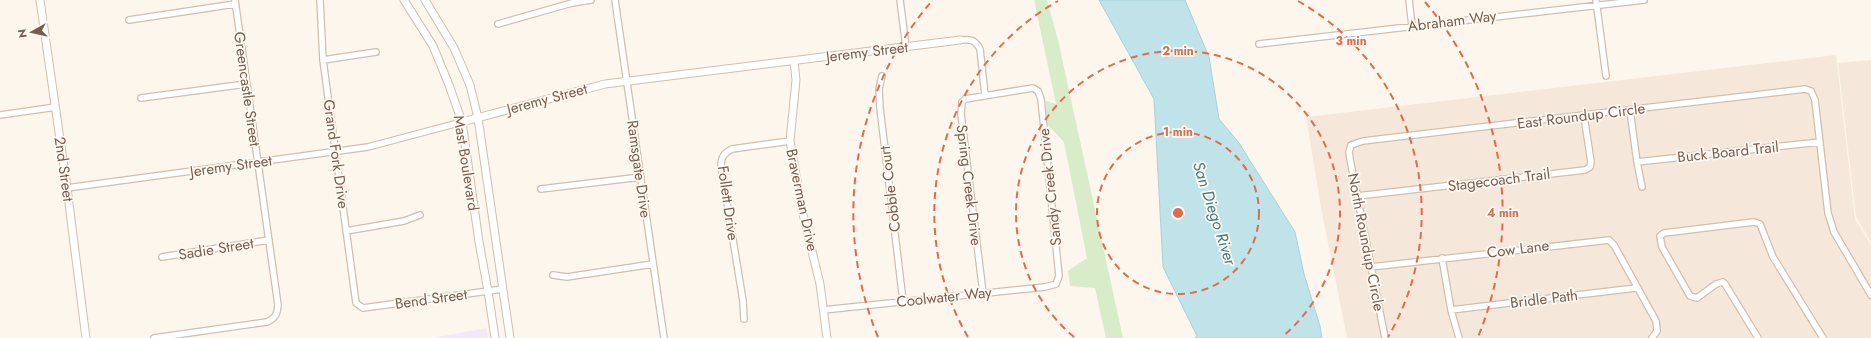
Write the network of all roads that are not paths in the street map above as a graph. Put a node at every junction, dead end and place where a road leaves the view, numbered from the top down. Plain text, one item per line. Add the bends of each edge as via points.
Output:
1 (40, 0) edge
2 (320, 0) edge
3 (404, 0) edge
4 (425, 0) edge
5 (591, 0) edge
6 (615, 0) edge
7 (900, 0) edge
8 (1409, 0) edge
9 (1644, 0) edge
10 (235, 2) edge
11 (1596, 3) edge
12 (129, 20) dead end
13 (498, 24) dead end
14 (1412, 26) junction
15 (960, 40) joint
16 (1259, 44) dead end
17 (906, 47) junction
18 (376, 52) dead end
19 (323, 60) junction
20 (794, 61) junction
21 (882, 76) dead end
22 (1606, 76) dead end
23 (627, 81) junction
24 (246, 84) junction
25 (985, 95) junction
26 (141, 98) dead end
27 (56, 107) junction
28 (1630, 110) junction
29 (0, 115) edge
30 (1584, 116) junction
31 (478, 118) junction
32 (462, 122) junction
33 (790, 141) junction
34 (1820, 142) junction
35 (1351, 145) joint
36 (336, 152) junction
37 (258, 162) junction
38 (1636, 162) junction
39 (641, 177) junction
40 (1642, 187) dead end
41 (67, 188) junction
42 (541, 189) dead end
43 (1357, 196) junction
44 (420, 215) dead end
45 (346, 232) junction
46 (269, 240) junction
47 (162, 257) dead end
48 (1442, 258) junction
49 (653, 264) junction
50 (1371, 267) junction
51 (553, 276) dead end
52 (1060, 276) joint
53 (1636, 288) junction
54 (503, 289) junction
55 (488, 291) junction
56 (983, 293) junction
57 (1871, 295) edge
58 (903, 301) junction
59 (360, 306) joint
60 (823, 310) junction
61 (1451, 310) junction
62 (744, 319) dead end
63 (86, 338) edge
64 (154, 338) edge
65 (495, 338) edge
66 (510, 338) edge
67 (664, 338) edge
68 (827, 338) edge
69 (1385, 338) edge
70 (1459, 338) edge
71 (1652, 338) edge
72 (1758, 338) edge
73 (1822, 338) edge

1 - 27 street, 2nd Street
2 - 19 street, Grand Fork Drive
3 - 32 street, Mast Boulevard via 433,46
4 - 31 street, Mast Boulevard via 454,48 470,85
5 - 13 street
6 - 23 street, Ramsgate Drive
7 - 17 street
8 - 14 street
9 - 11 street, Abraham Way
10 - 12 street
10 - 24 street, Greencastle Street
11 - 14 street, Abraham Way
11 - 22 street
14 - 16 street, Abraham Way
15 - 17 street, Jeremy Street
15 - 25 street, Jeremy Street via 972,40 980,49
17 - 20 street, Jeremy Street
18 - 19 street
19 - 36 street, Grand Fork Drive
20 - 23 street, Jeremy Street
20 - 33 street, Braverman Drive via 796,80
21 - 58 street, Cobble Court via 879,89 880,108
23 - 31 street, Jeremy Street via 590,87
23 - 39 street, Ramsgate Drive
24 - 26 street
24 - 37 street, Greencastle Street
25 - 52 street, Sandy Creek Drive via 1033,88 1038,91
25 - 56 street, Spring Creek Drive via 965,99 960,114
27 - 29 street
27 - 41 street, 2nd Street
28 - 30 street, East Roundup Circle
28 - 34 street, East Roundup Circle via 1805,89 1811,91 1815,100
28 - 38 street
30 - 35 street, East Roundup Circle via 1363,141
30 - 43 street, Stagecoach Trail via 1591,162 1590,167 1585,170
31 - 32 street, Jeremy Street
31 - 54 street, Mast Boulevard
32 - 36 street, Jeremy Street via 368,147
32 - 55 street, Mast Boulevard
33 - 60 street, Braverman Drive via 802,210 818,272
33 - 62 street, Follett Drive via 732,149 725,152 721,160
34 - 38 street, Buck Board Trail
34 - 57 street via 1828,213 1834,232
35 - 43 street, North Roundup Circle via 1349,152
36 - 37 street, Jeremy Street
36 - 45 street, Grand Fork Drive
37 - 41 street, Jeremy Street
37 - 46 street, Greencastle Street
38 - 40 street
39 - 42 street
39 - 49 street, Ramsgate Drive
41 - 63 street, 2nd Street
43 - 50 street, North Roundup Circle
44 - 45 street via 404,221
45 - 59 street, Grand Fork Drive via 356,304
46 - 47 street, Sadie Street
46 - 64 street, Greencastle Street via 278,305 274,319 256,324
48 - 50 street, Cow Lane
48 - 53 street, Cow Lane via 1609,240
48 - 61 street
49 - 51 street via 567,277
49 - 67 street, Ramsgate Drive
50 - 69 street, North Roundup Circle
52 - 56 street, Coolwater Way via 1056,284 1045,288
53 - 61 street, Bridle Path
53 - 71 street via 1658,326
54 - 55 street, Bend Street
54 - 66 street, Mast Boulevard
55 - 59 street, Bend Street via 380,307
55 - 65 street, Mast Boulevard
56 - 58 street, Coolwater Way
58 - 60 street, Coolwater Way
60 - 68 street, Braverman Drive
61 - 70 street
72 - 73 street via 1723,282 1697,298 1690,296 1662,247 1660,236 1670,231 1754,222 1760,224 1773,257

